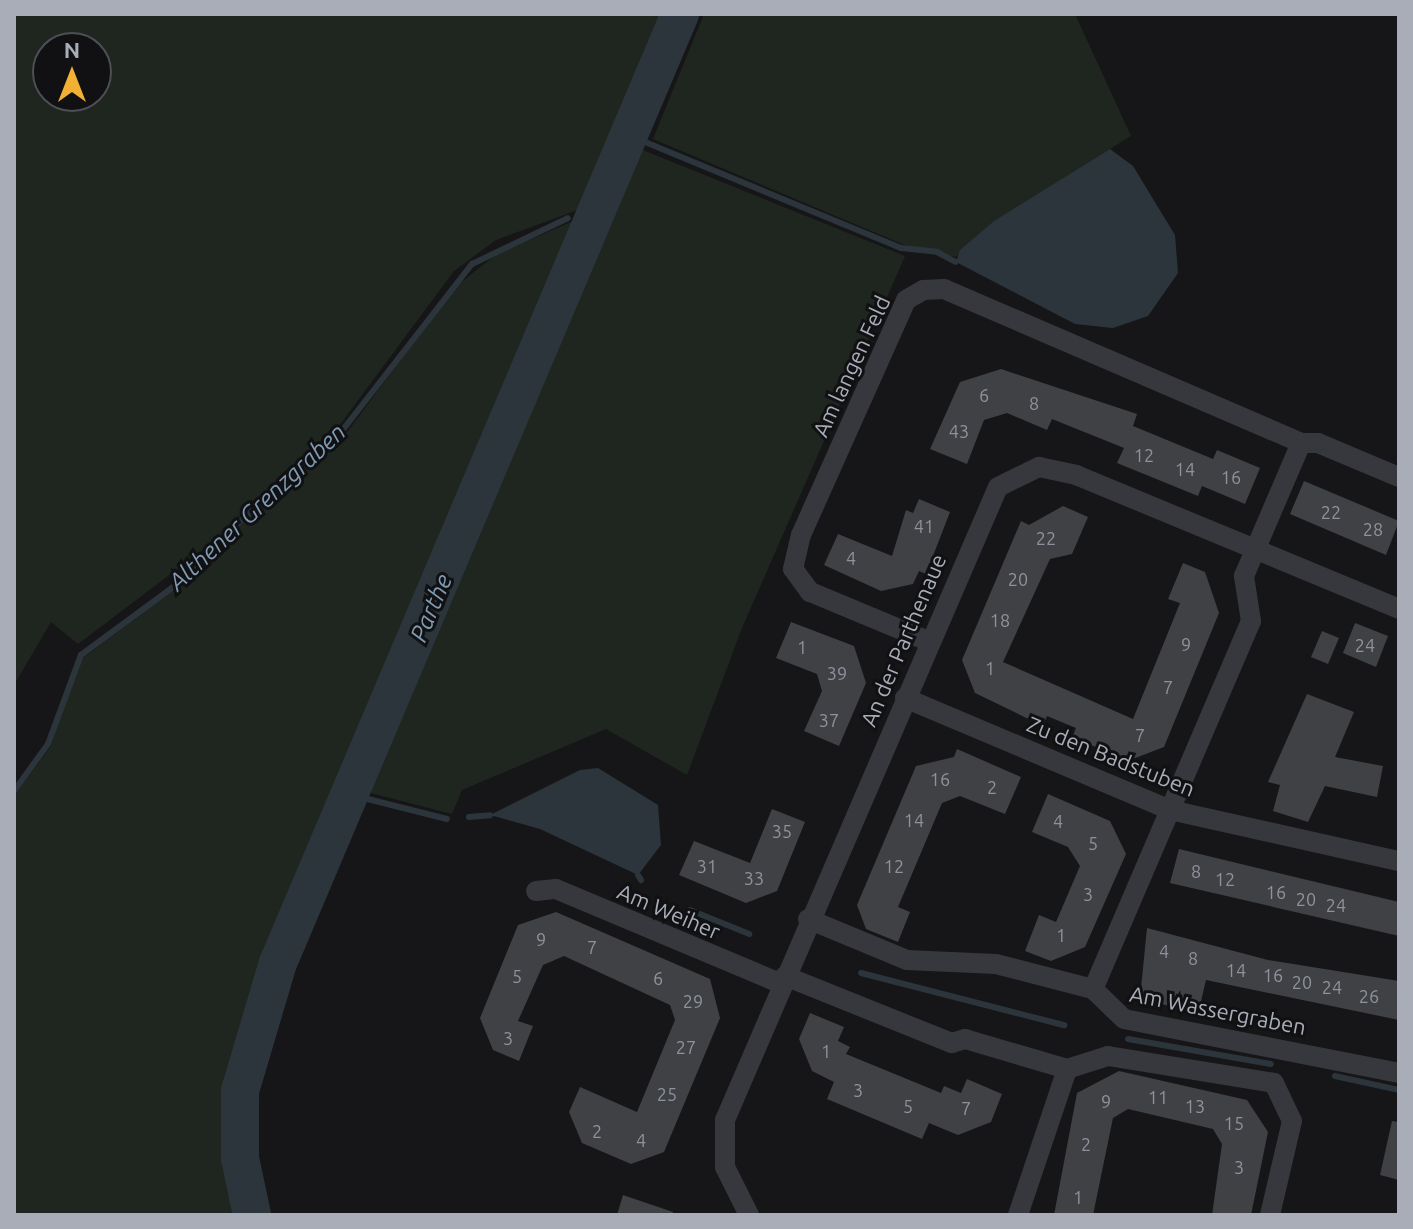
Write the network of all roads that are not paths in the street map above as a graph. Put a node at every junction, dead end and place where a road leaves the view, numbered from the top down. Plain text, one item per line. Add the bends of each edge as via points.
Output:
1 (1301, 443) junction
2 (1399, 477) edge
3 (1255, 550) junction
4 (1399, 609) edge
5 (928, 641) junction
6 (905, 698) junction
7 (1170, 810) junction
8 (1399, 861) edge
9 (536, 891) dead end
10 (808, 919) junction
11 (783, 980) junction
12 (1093, 989) junction
13 (1067, 1069) junction
14 (1399, 1073) edge
15 (749, 1215) edge
16 (1018, 1215) edge
17 (1270, 1215) edge

1 - 2 street, Am langen Feld via 1318,443
1 - 3 street
1 - 5 street, Am langen Feld via 944,289 923,290 906,300 801,535 793,569 810,592
3 - 4 street, An der Parthenaue
3 - 5 street, An der Parthenaue via 1076,475 1039,467 1018,472 991,498
3 - 7 street via 1244,576 1251,621
5 - 6 street, An der Parthenaue
6 - 7 street, Zu den Badstuben
6 - 10 street, An der Parthenaue
7 - 8 street, Zu den Badstuben
7 - 12 street
9 - 11 street, Am Weiher via 556,889
10 - 11 street, An der Parthenaue
10 - 12 street, Am Wassergraben via 907,960 996,964
11 - 13 street via 952,1043 965,1039
11 - 15 street, An der Parthenaue via 725,1120 725,1167
12 - 14 street, Am Wassergraben via 1124,1019
13 - 16 street
13 - 17 street via 1108,1056 1274,1083 1292,1121

